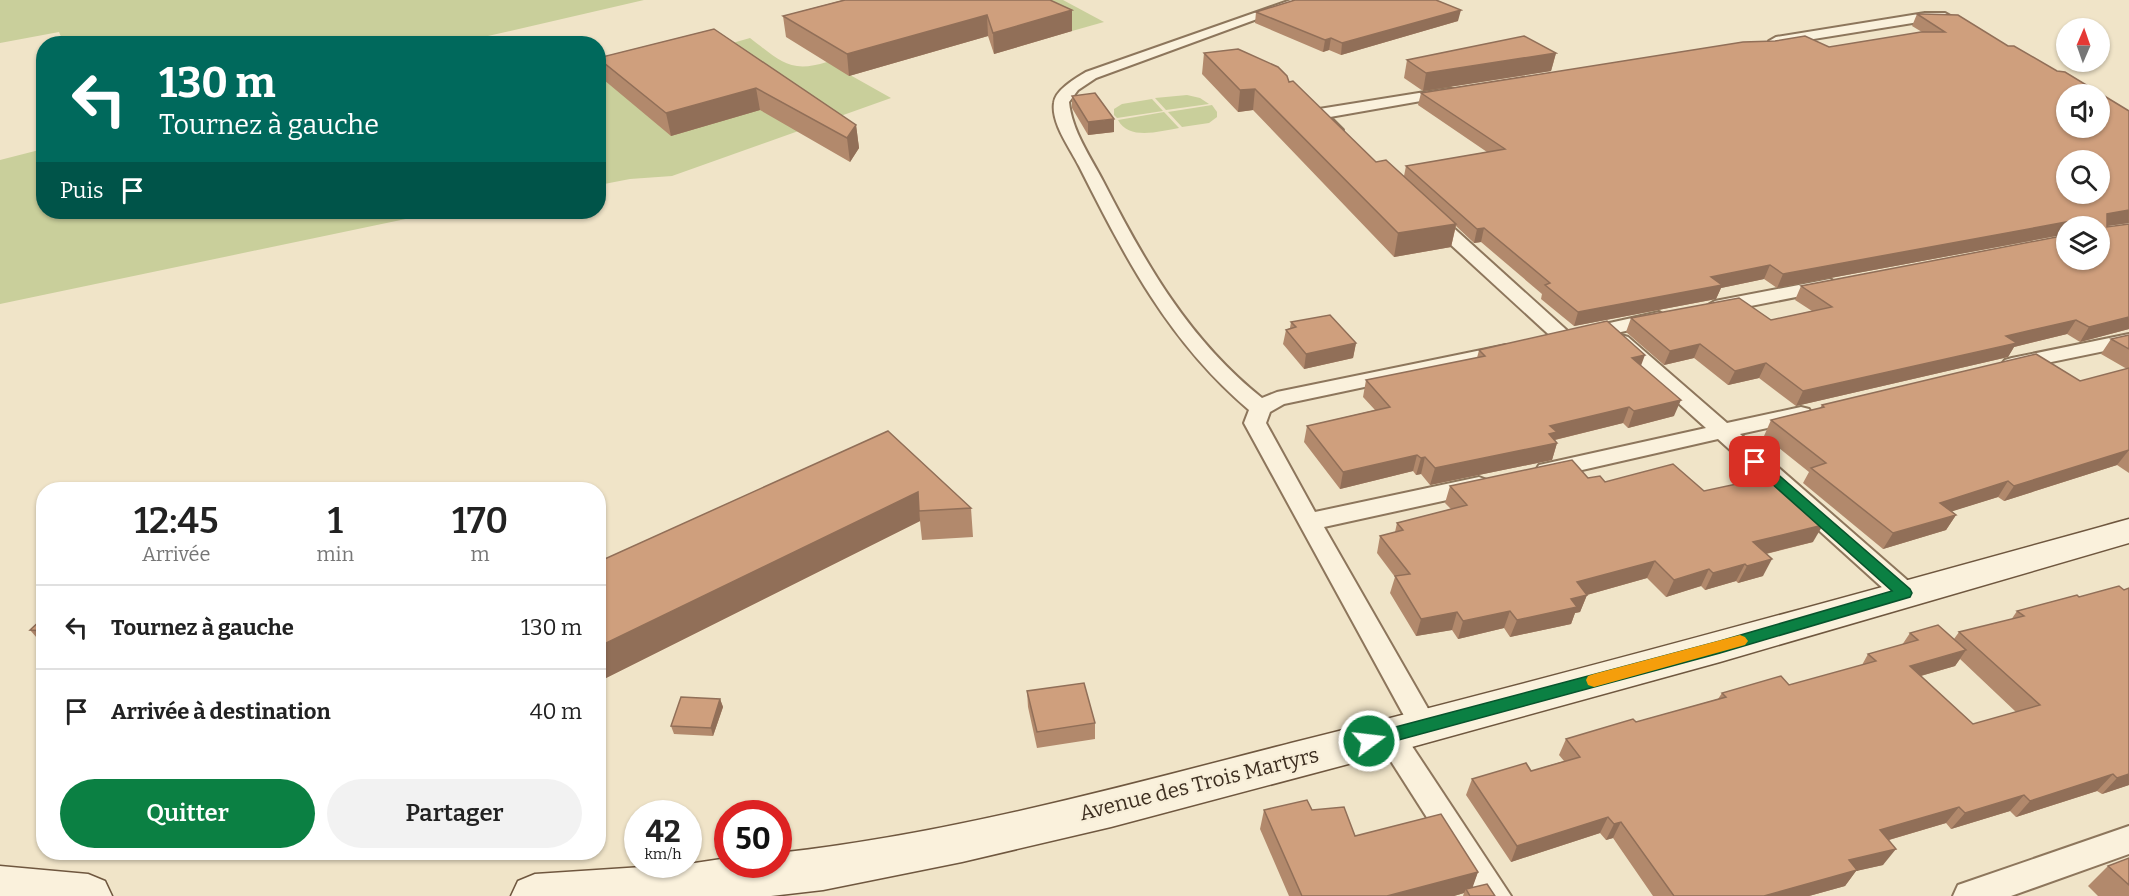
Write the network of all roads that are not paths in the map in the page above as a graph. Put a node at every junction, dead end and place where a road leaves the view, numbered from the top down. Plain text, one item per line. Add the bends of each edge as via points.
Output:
1 (1303, 0) edge
2 (1961, 22) edge
3 (1765, 43) edge
4 (1461, 90) edge
5 (1346, 140) edge
6 (1414, 201) edge
7 (1846, 282) edge
8 (1698, 310) edge
9 (1675, 315) edge
10 (1606, 328) junction
11 (1565, 339) junction
12 (2129, 340) edge
13 (1989, 370) edge
14 (1260, 408) junction
15 (1827, 408) edge
16 (1722, 432) junction
17 (1526, 475) edge
18 (1503, 480) edge
19 (1308, 522) junction
20 (2129, 531) edge
21 (1905, 593) junction
22 (1407, 731) junction
23 (2129, 840) edge
24 (0, 888) edge
25 (88, 896) edge
26 (535, 896) edge
27 (1495, 896) edge
28 (1969, 896) edge

1 - 14 street via 1091,75 1061,101 1061,112 1127,245 1173,317 1220,374
2 - 3 street via 1933,16
4 - 5 street via 1319,114
6 - 11 street
7 - 8 street
9 - 10 street
10 - 11 street
10 - 16 street
11 - 14 street via 1277,399
12 - 13 street
14 - 19 street via 1255,423
15 - 16 street
16 - 17 street
16 - 21 street
18 - 19 street
19 - 22 street
20 - 21 main road, Avenue des Trois Martyrs
21 - 22 main road, Avenue des Trois Martyrs
22 - 26 main road, Avenue des Trois Martyrs via 1099,811 823,869 622,891
22 - 27 street
23 - 28 street
24 - 25 main road

